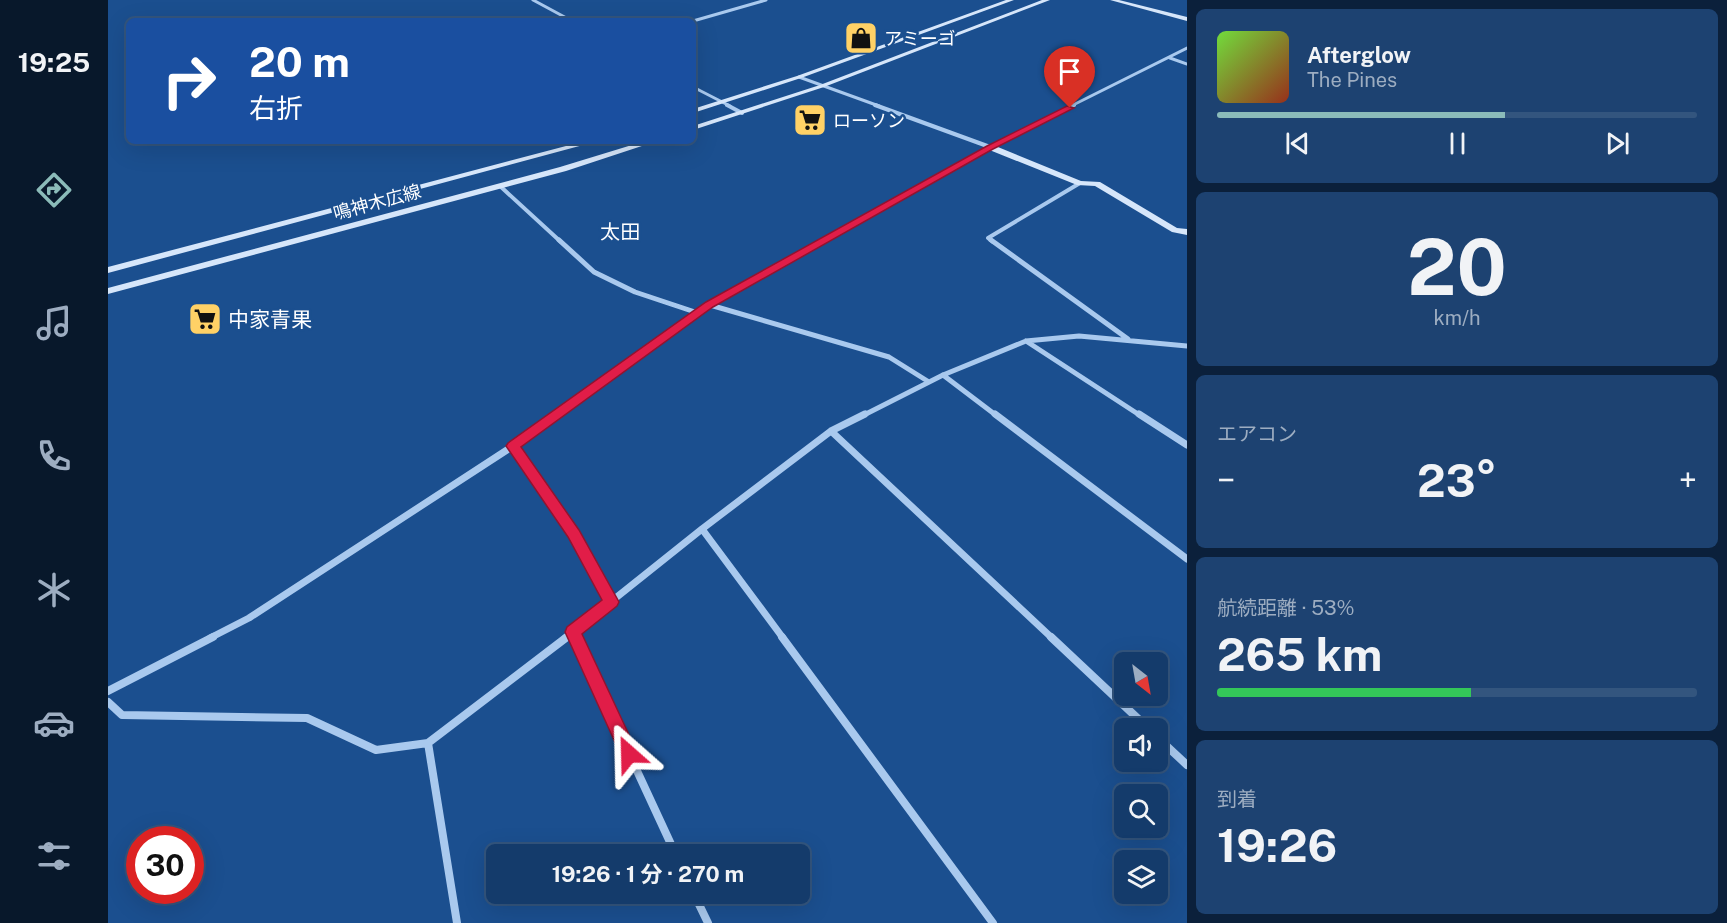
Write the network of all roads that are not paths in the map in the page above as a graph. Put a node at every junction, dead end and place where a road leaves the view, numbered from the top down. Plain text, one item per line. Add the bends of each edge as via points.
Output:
1 (533, 0) edge
2 (765, 0) edge
3 (1011, 0) edge
4 (1047, 0) edge
5 (1113, 0) edge
6 (566, 18) edge
7 (696, 20) edge
8 (1187, 20) edge
9 (1187, 48) edge
10 (1170, 58) junction
11 (1187, 64) edge
12 (800, 77) junction
13 (822, 86) junction
14 (696, 89) edge
15 (722, 103) junction
16 (696, 110) edge
17 (742, 113) junction
18 (696, 127) edge
19 (583, 144) edge
20 (643, 144) edge
21 (990, 147) junction
22 (1080, 183) junction
23 (500, 186) junction
24 (1187, 232) edge
25 (108, 270) edge
26 (108, 291) edge
27 (710, 305) junction
28 (698, 313) junction
29 (1026, 340) junction
30 (1129, 340) junction
31 (1187, 346) edge
32 (943, 375) junction
33 (929, 382) junction
34 (831, 431) junction
35 (1187, 445) edge
36 (513, 446) junction
37 (702, 529) junction
38 (1187, 559) edge
39 (611, 602) junction
40 (573, 632) junction
41 (108, 691) edge
42 (108, 702) edge
43 (1137, 718) edge
44 (428, 743) junction
45 (1168, 747) edge
46 (1187, 765) edge
47 (671, 844) edge
48 (699, 904) edge
49 (457, 923) edge
50 (708, 923) edge
51 (993, 923) edge

1 - 6 street
2 - 7 street
3 - 12 main road
4 - 13 main road
5 - 8 main road
9 - 10 street
10 - 11 street
10 - 21 street
12 - 13 street
12 - 15 main road
13 - 17 main road
13 - 21 street
14 - 15 street
15 - 16 main road
15 - 17 street
17 - 18 main road
19 - 25 main road, 鳴神木広線
20 - 23 main road, 鳴神木広線
21 - 22 main road
21 - 27 street
22 - 24 main road via 1097,184 1175,230
22 - 30 street via 988,238
23 - 26 main road, 鳴神木広線
23 - 28 street via 594,272 635,292
27 - 28 street
27 - 33 street via 889,357
28 - 36 street
29 - 30 street via 1079,336
29 - 32 street
29 - 35 street
30 - 31 street
32 - 33 street
32 - 38 street
33 - 34 street
34 - 37 street
34 - 43 street
36 - 39 street via 574,534
36 - 41 street via 249,618
37 - 39 street
37 - 51 street
39 - 40 street
40 - 44 street
40 - 47 street
42 - 44 street via 122,715 307,718 376,750
44 - 49 street
45 - 46 street
48 - 50 street

